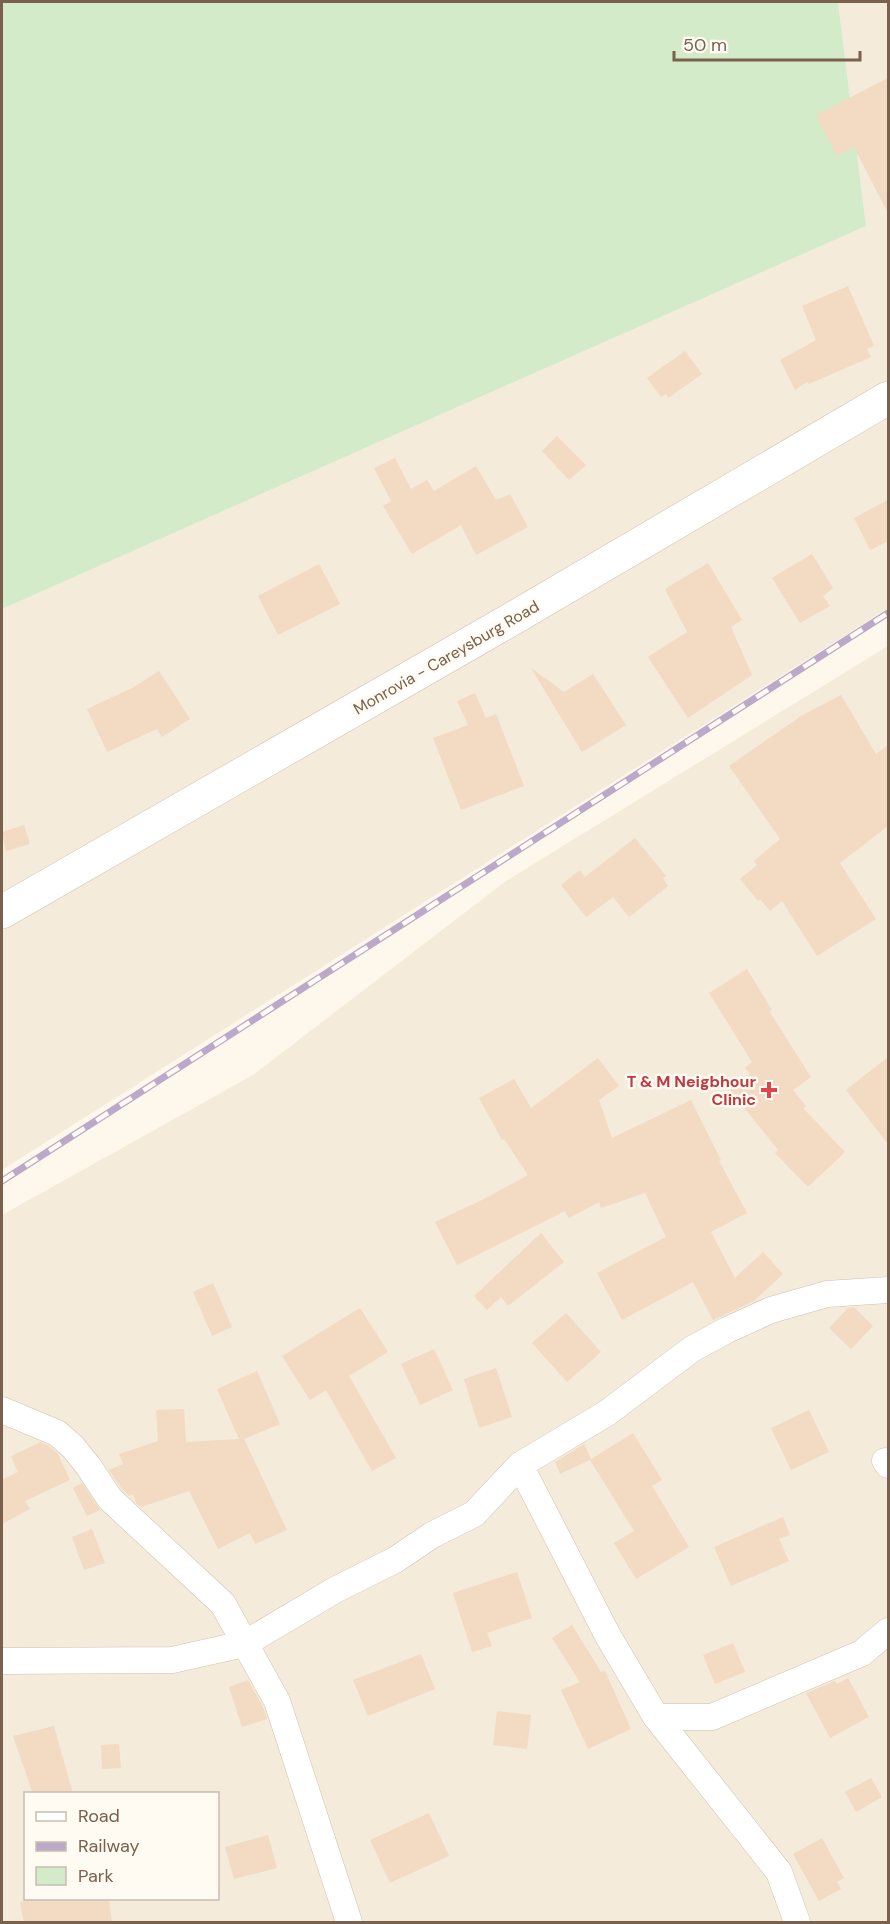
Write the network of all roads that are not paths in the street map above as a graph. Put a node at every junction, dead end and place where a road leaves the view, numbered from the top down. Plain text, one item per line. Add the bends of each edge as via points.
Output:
1 (888, 398) edge
2 (2, 912) edge
3 (888, 1290) edge
4 (2, 1410) edge
5 (520, 1466) junction
6 (888, 1631) edge
7 (244, 1644) junction
8 (2, 1661) edge
9 (656, 1718) junction
10 (349, 1923) edge
11 (797, 1923) edge

1 - 2 main road, Monrovia - Careysburg Road
3 - 5 street via 827,1294 771,1310 727,1330 692,1349 607,1413
4 - 7 street via 57,1433 73,1447 110,1499 223,1604
5 - 7 street via 474,1514
5 - 9 street via 608,1636
6 - 9 street via 862,1653 712,1717
7 - 8 street via 172,1660
7 - 10 street via 277,1701
9 - 11 street via 780,1872

